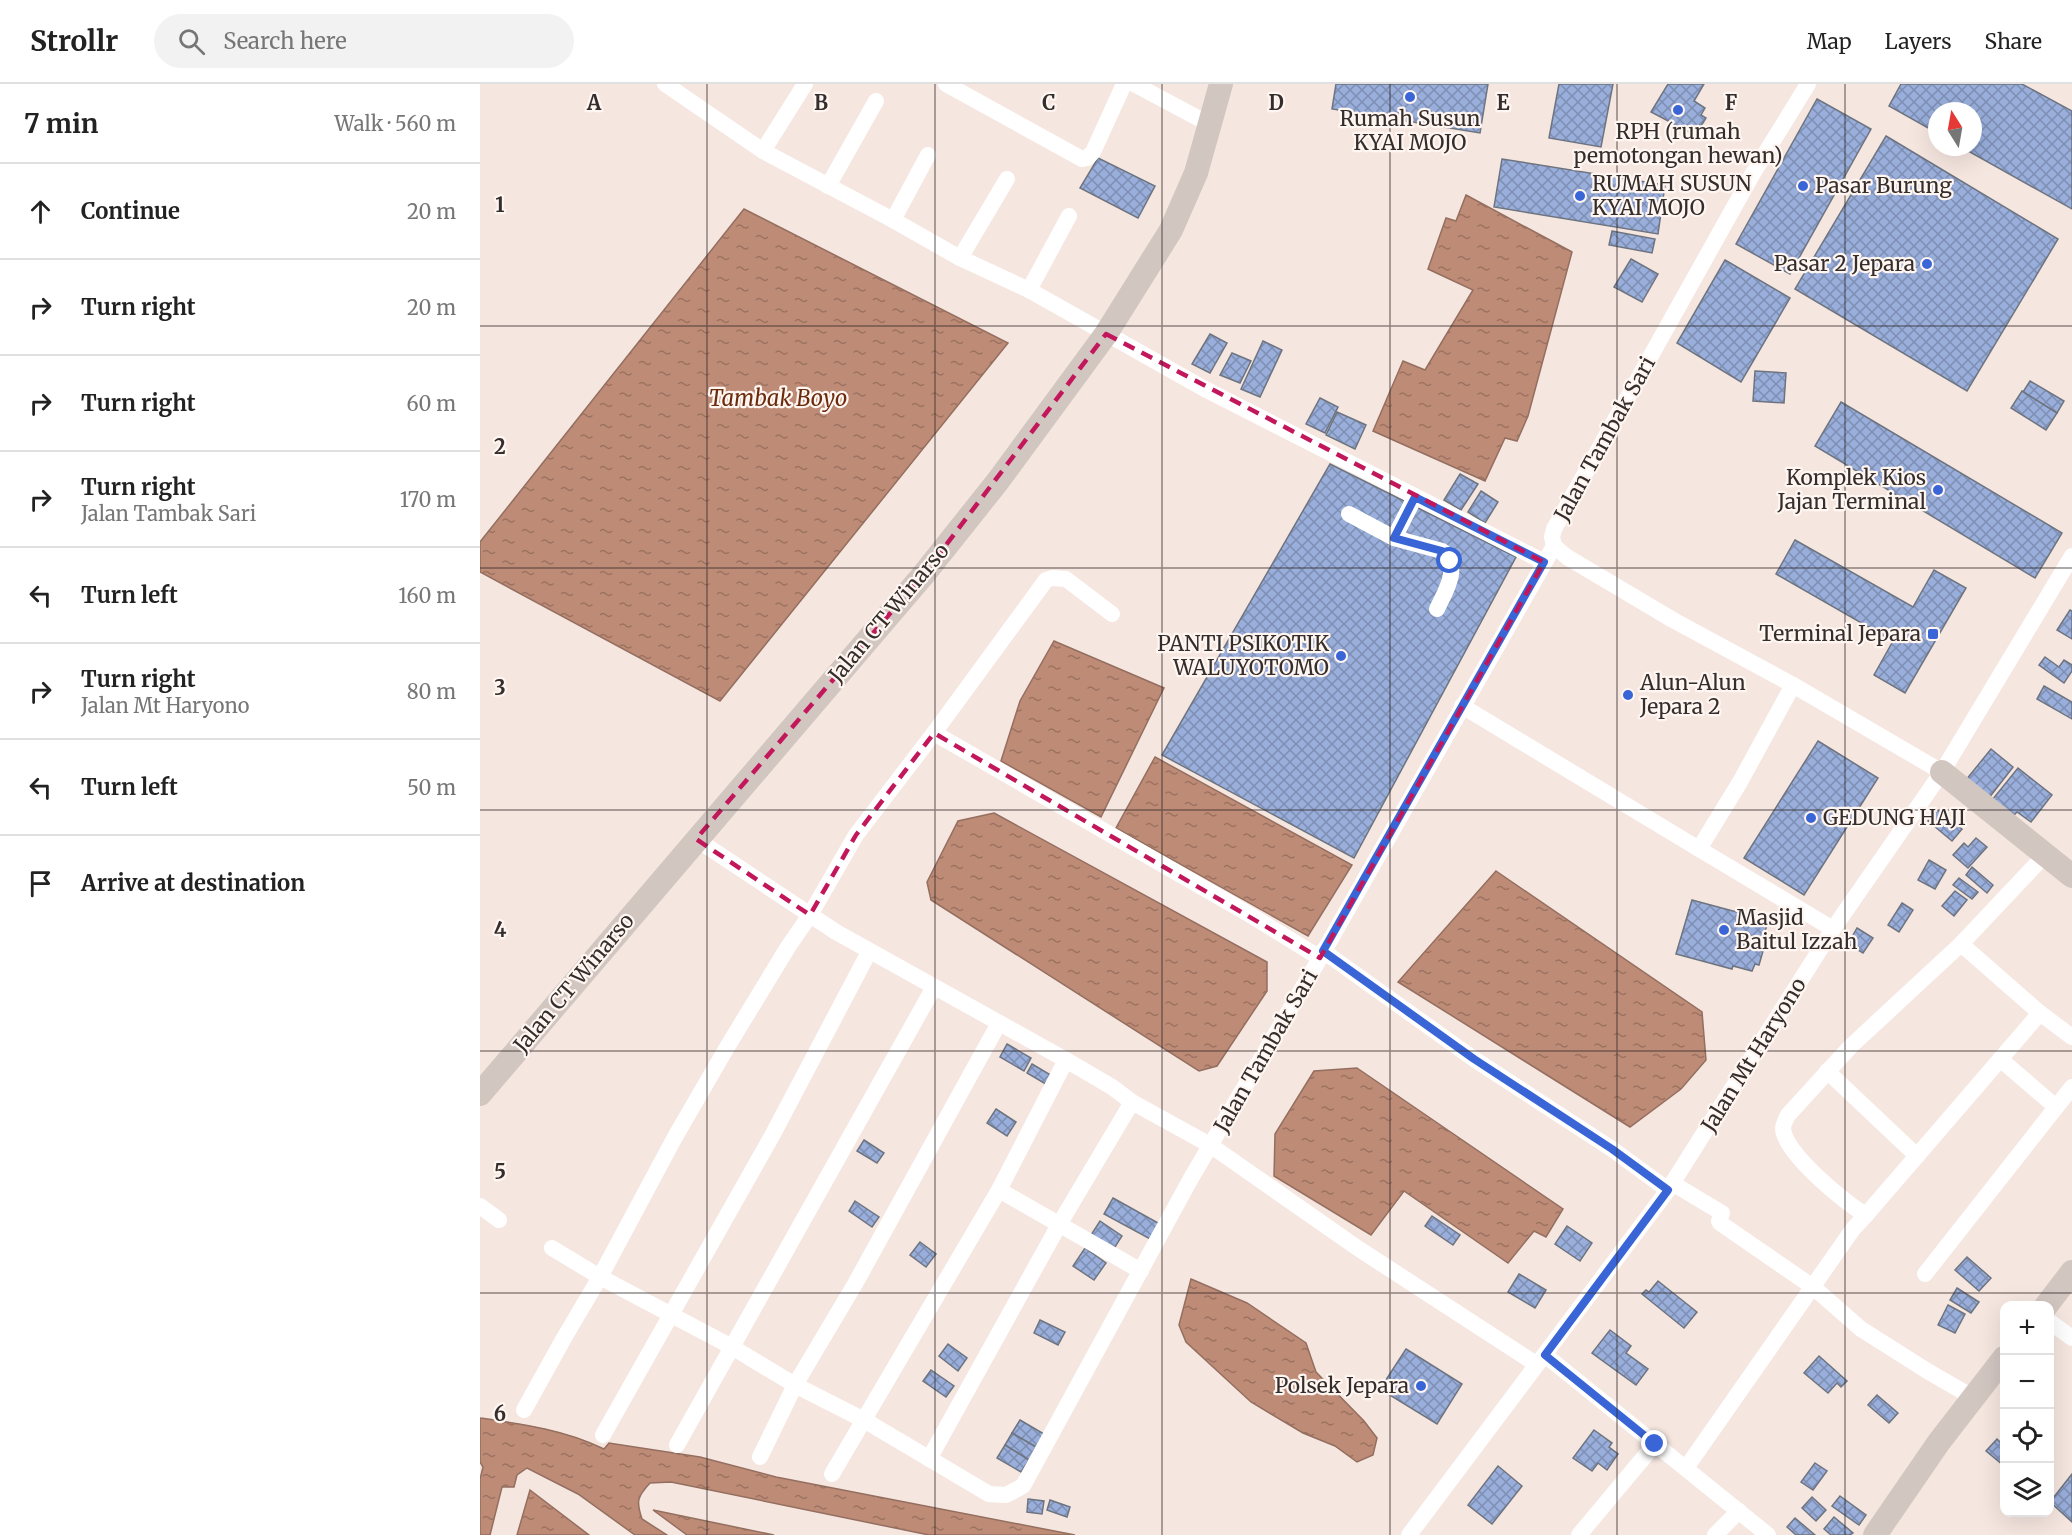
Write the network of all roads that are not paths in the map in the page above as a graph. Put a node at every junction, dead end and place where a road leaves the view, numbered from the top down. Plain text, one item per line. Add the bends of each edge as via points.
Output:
1 (665, 84) edge
2 (805, 84) edge
3 (946, 84) edge
4 (1124, 84) edge
5 (1134, 84) edge
6 (1221, 84) edge
7 (1808, 84) edge
8 (876, 101) dead end
9 (1211, 125) junction
10 (763, 152) junction
11 (928, 155) dead end
12 (1007, 178) dead end
13 (828, 186) junction
14 (1069, 216) dead end
15 (893, 220) junction
16 (960, 258) junction
17 (1029, 290) junction
18 (1106, 334) junction
19 (1415, 497) junction
20 (1349, 514) dead end
21 (1394, 538) junction
22 (1554, 546) junction
23 (2072, 556) edge
24 (1544, 562) junction
25 (1437, 609) dead end
26 (1112, 614) dead end
27 (1793, 685) junction
28 (1462, 706) junction
29 (934, 733) junction
30 (1942, 772) junction
31 (696, 839) junction
32 (1699, 849) junction
33 (2044, 856) junction
34 (2072, 876) edge
35 (810, 915) junction
36 (1833, 929) junction
37 (1961, 944) junction
38 (869, 952) junction
39 (1321, 955) junction
40 (934, 987) junction
41 (2040, 1013) junction
42 (999, 1023) junction
43 (2072, 1037) edge
44 (2000, 1059) junction
45 (1066, 1060) junction
46 (1827, 1071) junction
47 (2072, 1087) edge
48 (480, 1094) edge
49 (1132, 1102) junction
50 (2056, 1107) junction
51 (1210, 1145) junction
52 (1917, 1156) junction
53 (1670, 1187) junction
54 (999, 1190) junction
55 (480, 1206) edge
56 (1866, 1215) junction
57 (499, 1220) dead end
58 (1060, 1223) junction
59 (552, 1248) dead end
60 (1141, 1271) junction
61 (2072, 1272) edge
62 (1925, 1274) dead end
63 (600, 1277) junction
64 (1813, 1287) junction
65 (2049, 1301) edge
66 (671, 1314) junction
67 (2054, 1325) edge
68 (2072, 1338) edge
69 (732, 1347) junction
70 (1540, 1359) junction
71 (2000, 1363) edge
72 (795, 1385) junction
73 (1974, 1398) junction
74 (524, 1410) dead end
75 (864, 1420) junction
76 (603, 1435) dead end
77 (1655, 1444) junction
78 (676, 1445) dead end
79 (760, 1457) dead end
80 (929, 1459) junction
81 (1686, 1468) junction
82 (832, 1473) dead end
83 (1739, 1511) junction
84 (1408, 1535) edge
85 (1580, 1535) edge
86 (1715, 1535) edge
87 (1768, 1535) edge
88 (1875, 1535) edge

1 - 10 street
2 - 10 street
3 - 4 street via 1082,159 1093,152
5 - 9 street
6 - 9 street, Jalan CT Winarso
7 - 22 street, Jalan Tambak Sari via 1752,175 1554,529
8 - 13 street
9 - 18 street, Jalan CT Winarso via 1196,173 1171,230
10 - 13 street
11 - 15 street
12 - 16 street
13 - 15 street
14 - 17 street
15 - 16 street
16 - 17 street
17 - 18 street
18 - 19 street
18 - 31 street, Jalan CT Winarso via 998,482 924,574
19 - 21 street
19 - 24 street
20 - 21 street
21 - 25 street via 1447,555 1452,568
22 - 24 street, Jalan Tambak Sari
22 - 27 street via 1673,620
23 - 30 street, Jalan Mt Haryono
24 - 28 street, Jalan Tambak Sari
26 - 29 street via 1066,579 1046,580
27 - 30 street
27 - 32 street
28 - 32 street
28 - 39 street, Jalan Tambak Sari
29 - 35 street via 856,835
29 - 39 street
30 - 33 street
30 - 36 street, Jalan Mt Haryono
31 - 35 street
31 - 48 street, Jalan CT Winarso
32 - 36 street
33 - 34 street
33 - 37 street
35 - 38 street
35 - 63 street via 714,1069
36 - 53 street, Jalan Mt Haryono
37 - 41 street
37 - 46 street
38 - 40 street
38 - 66 street
39 - 51 street, Jalan Tambak Sari
39 - 53 street
40 - 42 street
40 - 69 street
41 - 43 street
41 - 44 street
42 - 45 street
42 - 72 street
44 - 50 street
44 - 52 street
45 - 49 street
45 - 54 street
46 - 52 street
46 - 56 street via 1788,1115 1783,1129 1799,1158 1851,1207
47 - 50 street
49 - 51 street
49 - 58 street
50 - 62 street
51 - 60 street, Jalan Tambak Sari
51 - 70 street via 1359,1250
52 - 56 street
53 - 64 street via 1721,1213 1720,1223
53 - 70 street, Jalan Mt Haryono
54 - 58 street
54 - 75 street
55 - 57 street
56 - 64 street
58 - 60 street
58 - 80 street
59 - 63 street
60 - 80 street, Jalan Tambak Sari via 1023,1486 1006,1495 990,1494
61 - 65 street
63 - 66 street
63 - 74 street
64 - 73 street via 1862,1329
64 - 81 street
66 - 69 street
66 - 76 street
67 - 68 street
69 - 72 street
69 - 78 street
70 - 77 street
70 - 84 street, Jalan Mt Haryono
71 - 73 street
72 - 75 street
72 - 79 street
73 - 88 street
75 - 80 street
75 - 82 street
77 - 81 street
77 - 85 street
81 - 83 street
83 - 86 street
83 - 87 street

